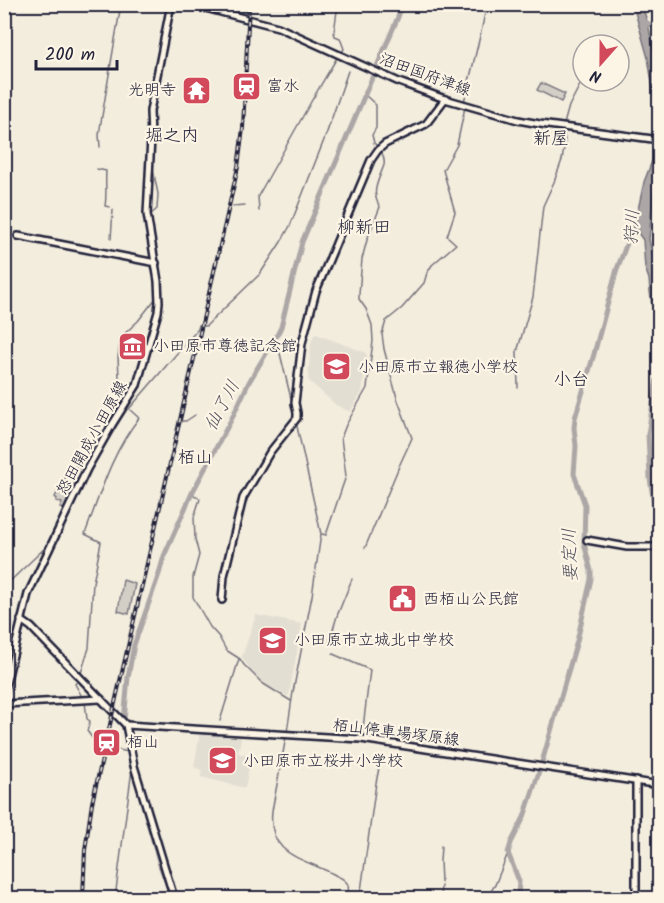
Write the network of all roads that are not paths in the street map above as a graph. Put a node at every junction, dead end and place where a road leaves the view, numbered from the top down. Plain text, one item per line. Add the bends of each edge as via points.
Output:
1 (171, 4) edge
2 (190, 4) edge
3 (445, 99) junction
4 (660, 140) edge
5 (18, 236) dead end
6 (154, 256) junction
7 (136, 260) junction
8 (156, 263) junction
9 (587, 540) dead end
10 (658, 547) edge
11 (222, 600) dead end
12 (21, 620) junction
13 (4, 692) edge
14 (101, 699) junction
15 (4, 704) edge
16 (124, 723) junction
17 (636, 781) junction
18 (659, 785) edge
19 (174, 898) edge
20 (636, 898) edge

1 - 6 main road, 怒田開成小田原線 via 150,111 147,214
2 - 3 main road, 沼田国府津線 via 278,27
3 - 4 main road, 沼田国府津線 via 518,120
3 - 11 main road via 426,124 380,149 371,160 316,291 302,343 296,420 243,498
5 - 7 main road
6 - 7 main road
6 - 8 main road, 怒田開成小田原線
7 - 8 main road
8 - 12 main road, 怒田開成小田原線 via 158,312 139,382 87,469 30,587
9 - 10 main road via 627,547
12 - 13 main road, 怒田開成小田原線
12 - 14 main road
14 - 15 main road
14 - 16 main road
16 - 17 main road, 栢山停車場塚原線 via 361,739
16 - 19 main road
17 - 18 main road, 栢山停車場塚原線
17 - 20 main road

